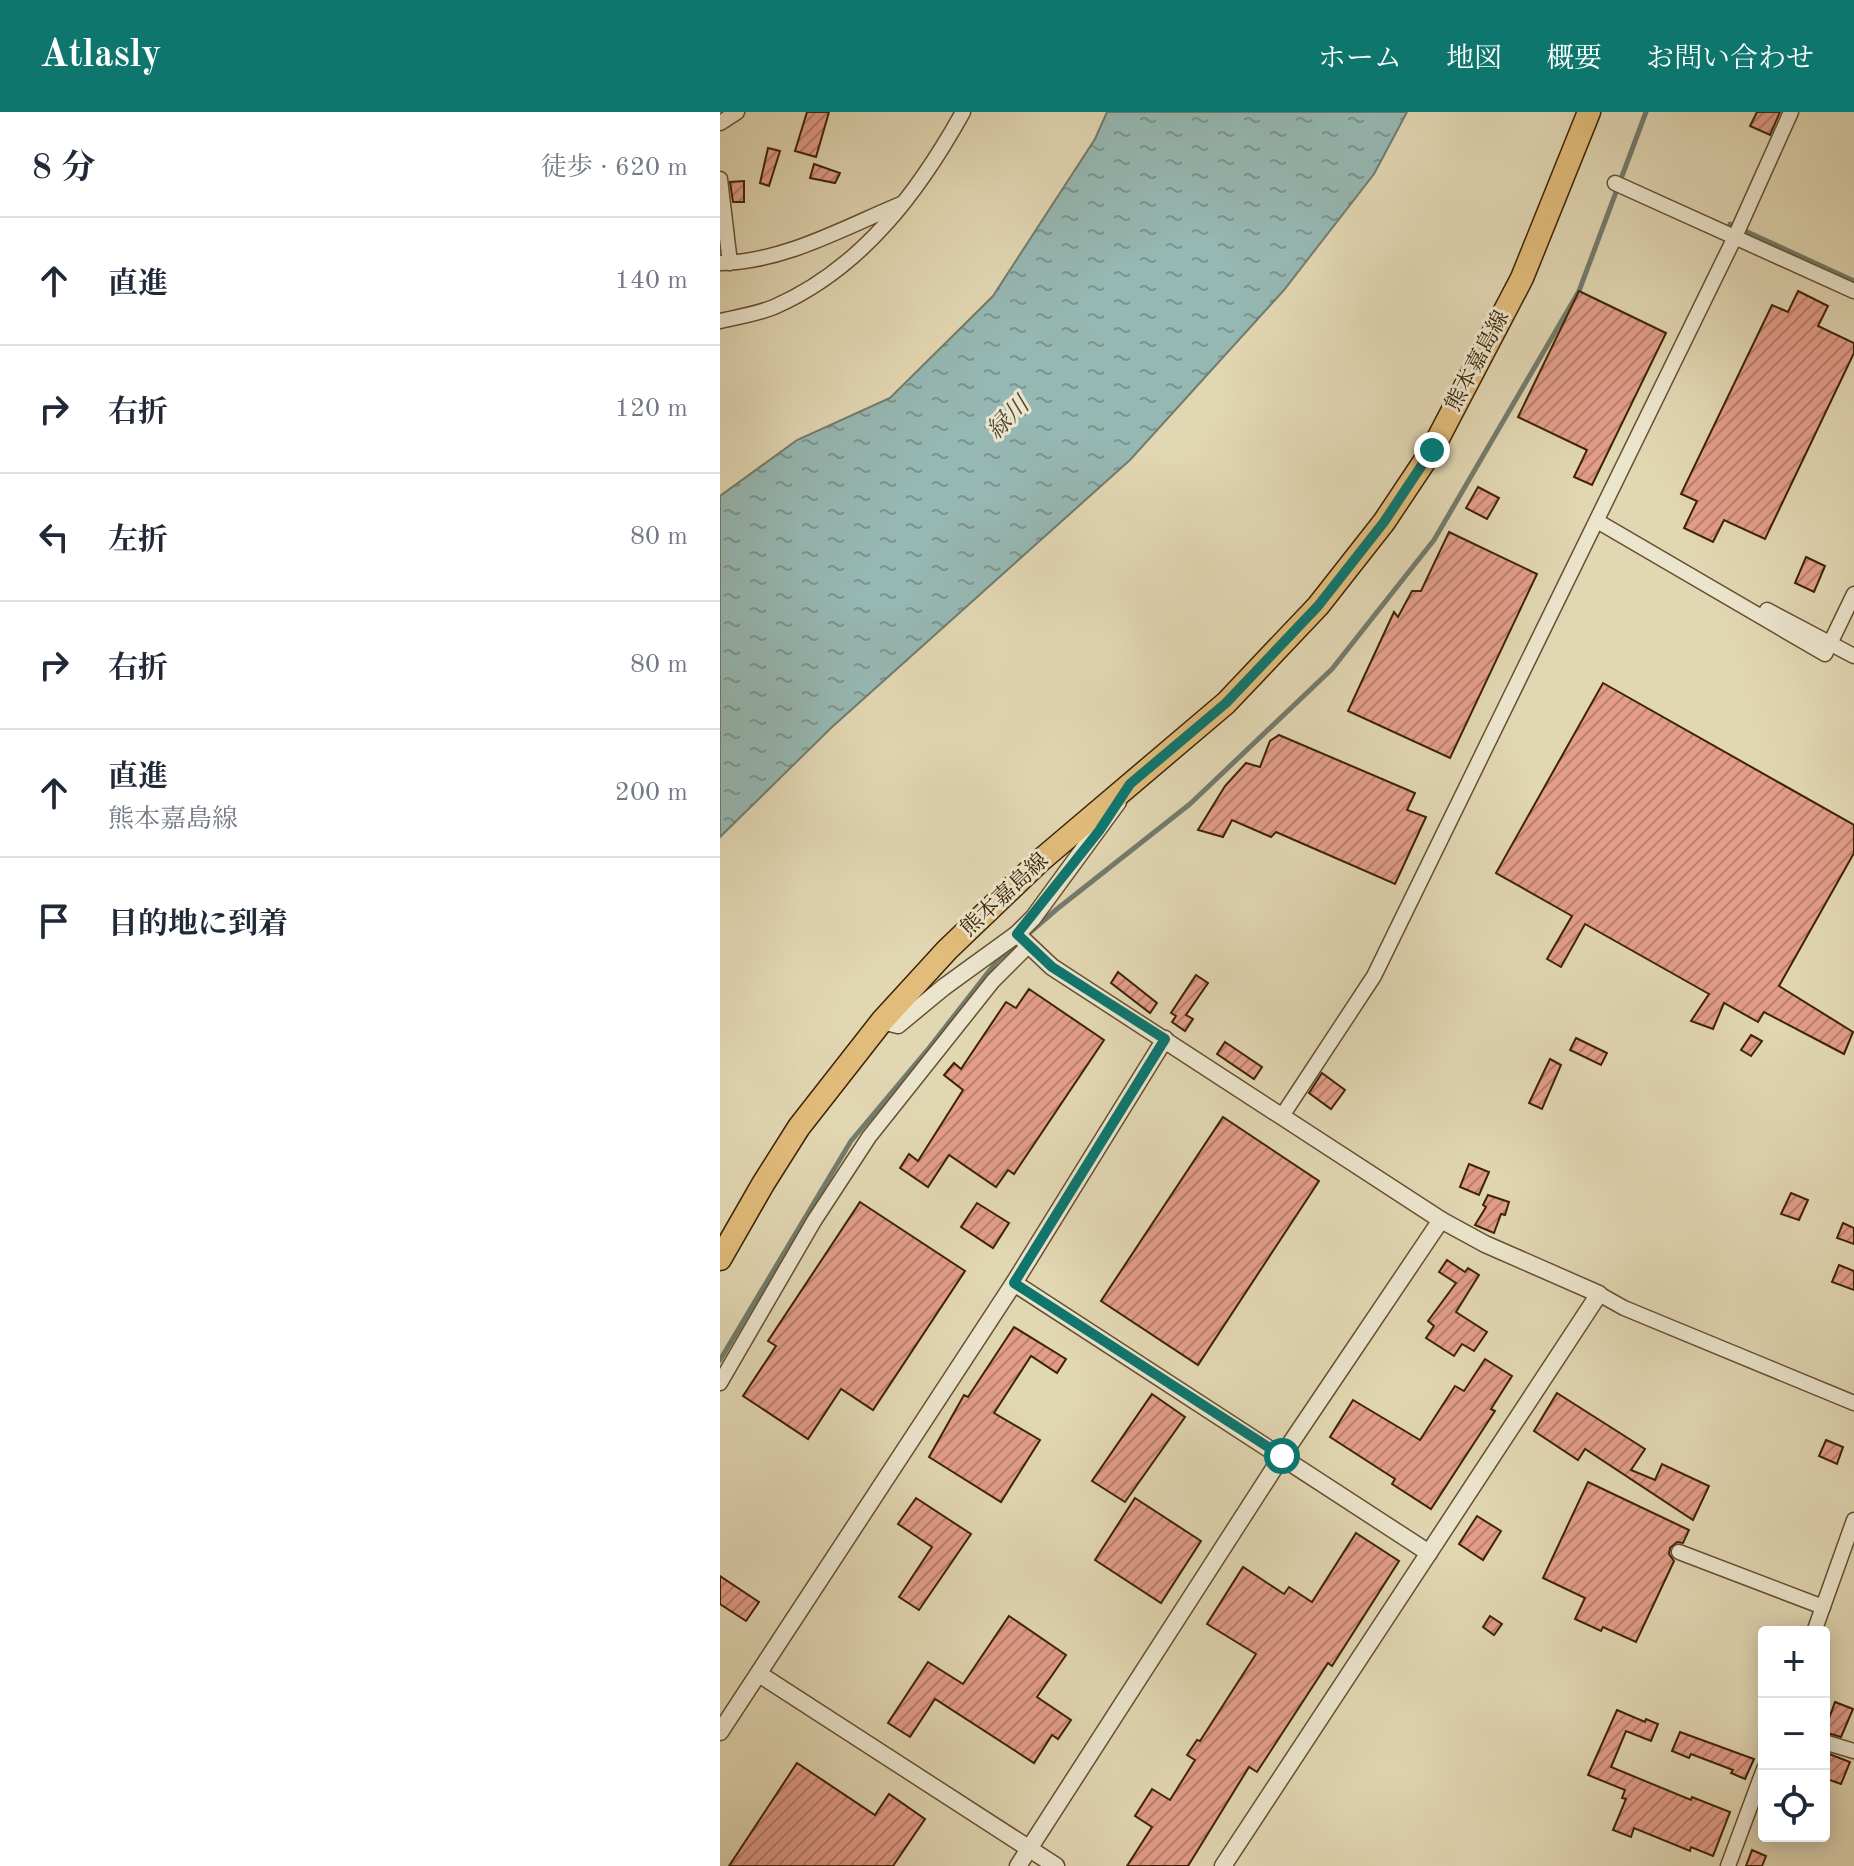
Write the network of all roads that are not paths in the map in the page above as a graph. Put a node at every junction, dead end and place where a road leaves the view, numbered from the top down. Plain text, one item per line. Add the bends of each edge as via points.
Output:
1 (737, 112) edge
2 (963, 112) edge
3 (1589, 112) edge
4 (1791, 112) edge
5 (720, 123) edge
6 (720, 179) edge
7 (1615, 183) dead end
8 (904, 203) junction
9 (1734, 239) junction
10 (725, 263) edge
11 (1854, 291) edge
12 (720, 321) edge
13 (1597, 521) junction
14 (1854, 594) edge
15 (1830, 643) junction
16 (1854, 656) edge
17 (1130, 784) junction
18 (1023, 940) junction
19 (882, 1021) junction
20 (1165, 1039) junction
21 (1282, 1116) junction
22 (1441, 1220) junction
23 (720, 1259) edge
24 (1014, 1283) junction
25 (1599, 1294) junction
26 (720, 1383) edge
27 (1854, 1403) edge
28 (1282, 1456) junction
29 (1854, 1520) edge
30 (1679, 1552) dead end
31 (1429, 1553) junction
32 (1823, 1607) junction
33 (1816, 1626) edge
34 (759, 1674) junction
35 (720, 1732) edge
36 (1830, 1744) edge
37 (1854, 1751) edge
38 (1764, 1770) edge
39 (1030, 1849) junction
40 (1018, 1866) edge
41 (1056, 1866) edge
42 (1223, 1866) edge
43 (1728, 1866) edge

1 - 5 street
2 - 8 street
3 - 17 main road, 熊本嘉島線 via 1522,278 1432,450 1384,522 1272,656 1226,703
4 - 9 street
6 - 10 street
7 - 9 street
8 - 10 street via 793,249 760,260
8 - 12 street via 823,282 771,309
9 - 11 street
9 - 13 street
13 - 15 street via 1825,654
13 - 21 street via 1374,976
14 - 15 street
15 - 16 street
17 - 18 street
17 - 19 main road, 熊本嘉島線 via 1001,897
18 - 19 street via 944,987 898,1025
18 - 20 street via 1052,967
18 - 26 street via 869,1137
19 - 23 main road, 熊本嘉島線 via 799,1127
20 - 21 street
20 - 24 street
21 - 22 street
22 - 25 street
22 - 28 street
24 - 28 street
24 - 34 street
25 - 27 street
25 - 31 street
28 - 31 street
28 - 39 street
29 - 32 street
30 - 32 street
31 - 42 street
32 - 33 street
34 - 35 street
34 - 39 street
36 - 37 street
38 - 43 street
39 - 40 street
39 - 41 street

